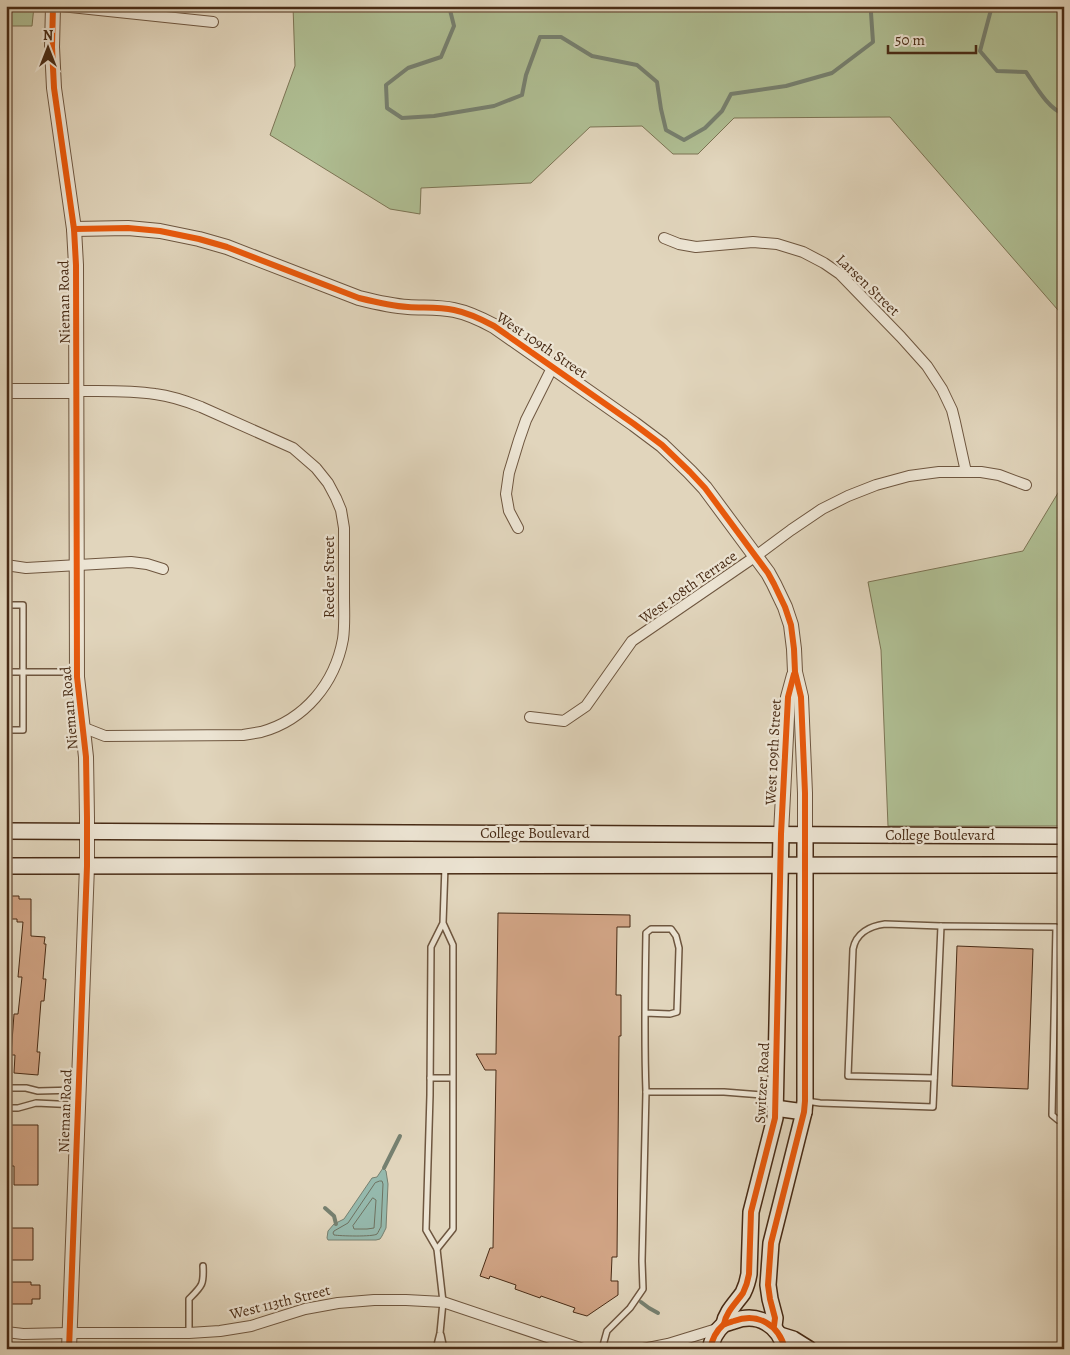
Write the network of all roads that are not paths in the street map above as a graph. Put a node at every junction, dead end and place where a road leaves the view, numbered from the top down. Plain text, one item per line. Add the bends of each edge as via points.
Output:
1 (53, 6) edge
2 (61, 6) edge
3 (213, 22) dead end
4 (74, 229) junction
5 (664, 238) dead end
6 (553, 366) junction
7 (77, 390) junction
8 (6, 391) edge
9 (966, 472) junction
10 (1026, 485) dead end
11 (518, 528) dead end
12 (756, 556) junction
13 (6, 565) edge
14 (77, 565) junction
15 (163, 568) dead end
16 (6, 605) edge
17 (6, 672) edge
18 (23, 672) junction
19 (77, 672) junction
20 (795, 672) junction
21 (530, 717) dead end
22 (82, 727) junction
23 (6, 730) edge
24 (785, 758) junction
25 (803, 759) junction
26 (6, 831) edge
27 (87, 831) junction
28 (781, 834) junction
29 (805, 834) junction
30 (1064, 836) edge
31 (1064, 865) edge
32 (6, 866) edge
33 (87, 866) junction
34 (445, 866) junction
35 (779, 866) junction
36 (805, 866) junction
37 (444, 923) junction
38 (941, 926) junction
39 (1056, 927) junction
40 (1064, 928) edge
41 (645, 1013) junction
42 (430, 1078) junction
43 (452, 1078) junction
44 (934, 1078) junction
45 (6, 1088) edge
46 (78, 1090) junction
47 (646, 1092) junction
48 (78, 1105) junction
49 (804, 1107) junction
50 (6, 1108) edge
51 (776, 1108) junction
52 (1064, 1120) edge
53 (437, 1249) junction
54 (203, 1266) dead end
55 (443, 1302) junction
56 (722, 1326) junction
57 (6, 1332) edge
58 (69, 1333) junction
59 (189, 1333) junction
60 (440, 1333) junction
61 (780, 1337) edge
62 (69, 1349) edge
63 (436, 1349) edge
64 (444, 1349) edge
65 (583, 1349) edge
66 (602, 1349) edge
67 (642, 1349) edge
68 (710, 1349) edge
69 (809, 1349) edge

1 - 4 street, Nieman Road via 54,88
2 - 3 street
4 - 6 street, West 109th Street via 128,228 199,239 359,298 397,306 454,310 494,326
4 - 7 street, Nieman Road
5 - 9 street, Larsen Street via 696,247 753,242 777,244 803,252 840,274 927,366 942,389 952,410
6 - 11 street, West 109th Street via 526,420 510,473 506,494 509,511
6 - 12 street, West 109th Street via 662,445 705,488
7 - 8 street
7 - 14 street, Nieman Road
7 - 22 street, Reeder Street via 138,392 186,402 292,448 328,483 344,528 343,638 333,671 307,707 281,724 243,735 105,736
9 - 10 street, West 108th Terrace via 999,475
9 - 12 street, West 108th Terrace via 909,476 848,496
12 - 20 street, West 109th Street via 785,607 791,625
12 - 21 street, West 108th Terrace via 632,642 586,706 564,721
13 - 14 street via 26,568
14 - 15 street via 131,562
14 - 19 street, Nieman Road
16 - 18 lane via 23,605
17 - 18 lane
18 - 19 lane
18 - 23 lane via 23,730
19 - 22 street, Nieman Road
20 - 24 street, West 109th Street via 788,697
20 - 25 street, West 109th Street via 800,697
22 - 27 street, Nieman Road via 86,758
24 - 25 street
24 - 28 street, West 109th Street
25 - 29 street, West 109th Street
26 - 27 main road, College Boulevard
27 - 28 main road, College Boulevard
27 - 33 street, Nieman Road
28 - 29 main road, College Boulevard
28 - 35 main road, Switzer Road
29 - 30 main road, College Boulevard
29 - 36 main road
31 - 36 main road, College Boulevard
32 - 33 main road, College Boulevard
33 - 34 main road, College Boulevard
33 - 46 street, Nieman Road
34 - 35 main road, College Boulevard
34 - 37 lane
35 - 36 main road, College Boulevard
35 - 51 main road, Switzer Road
36 - 49 main road
37 - 42 lane via 430,947
37 - 43 lane via 453,945
38 - 39 lane
38 - 44 lane
38 - 44 lane via 875,926 862,932 853,949 848,1076
39 - 40 lane
39 - 52 lane via 1052,1115
41 - 41 lane via 646,933 651,929 671,929 679,948 677,1012
41 - 47 lane
42 - 43 lane
42 - 53 lane via 426,1230
43 - 53 lane via 453,1229
44 - 49 lane via 933,1106 820,1103
45 - 46 lane
46 - 48 street, Nieman Road
47 - 51 lane via 762,1095
47 - 66 lane via 643,1289 607,1331
48 - 50 lane via 36,1103
48 - 58 street, Nieman Road
49 - 51 main road
49 - 61 main road via 771,1244 768,1285
51 - 56 main road, Switzer Road via 751,1212 748,1282
53 - 55 lane
54 - 59 lane via 201,1288 189,1299
55 - 59 street, West 113th Street via 374,1300 338,1303 305,1309 251,1326
55 - 60 lane
55 - 65 street, West 113th Street
56 - 61 main road via 743,1318 755,1318
56 - 67 street
56 - 68 main road, Switzer Road
57 - 58 street, West 113th Street
58 - 59 street, West 113th Street
58 - 62 street, Nieman Road
60 - 63 lane
60 - 64 lane
61 - 69 main road via 794,1339

